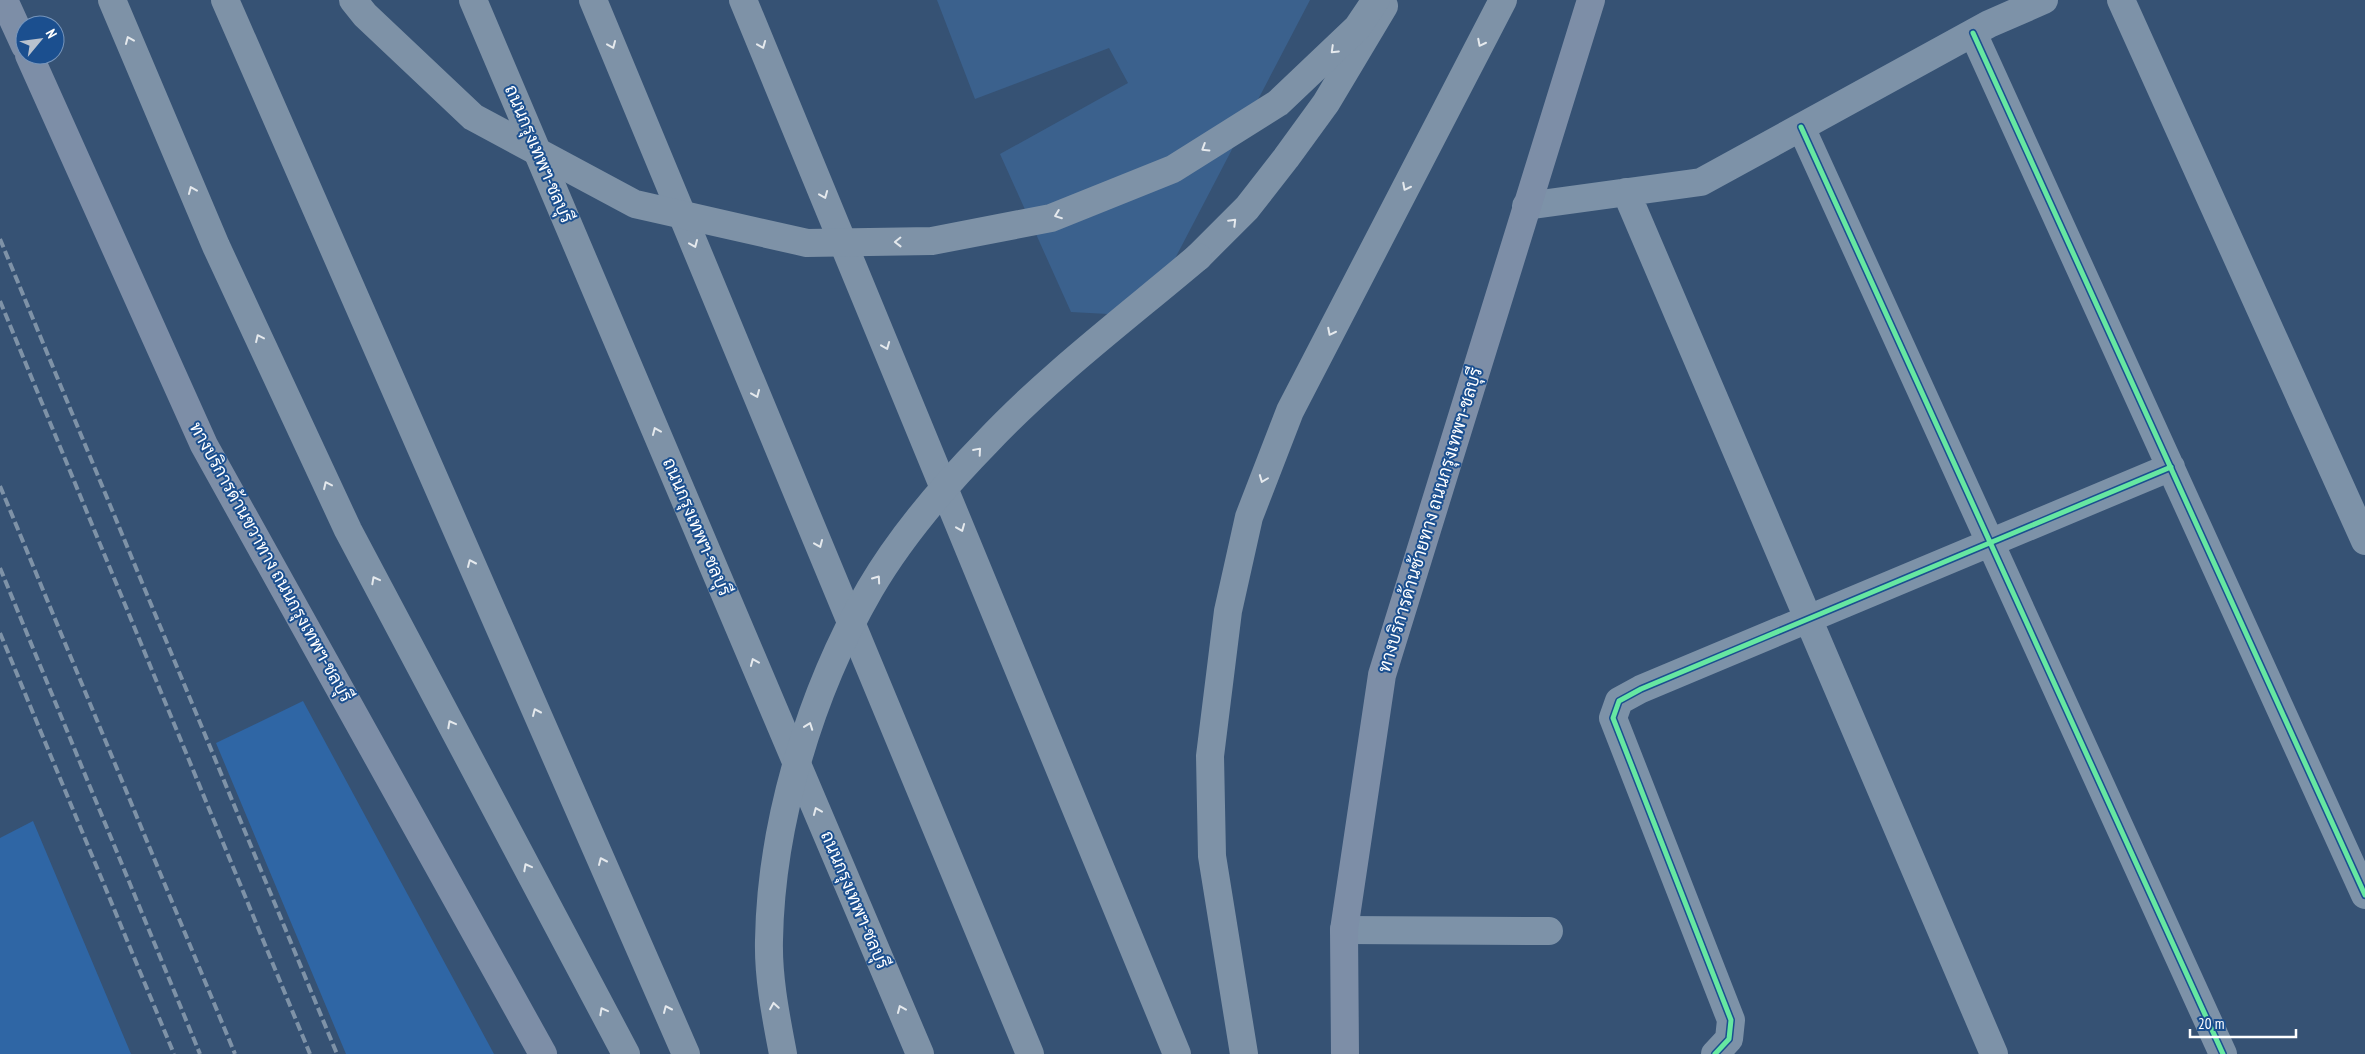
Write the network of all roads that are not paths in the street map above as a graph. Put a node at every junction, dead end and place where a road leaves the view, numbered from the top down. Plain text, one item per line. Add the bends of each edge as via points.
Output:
1 (4, 0) edge
2 (112, 0) edge
3 (224, 0) edge
4 (352, 0) edge
5 (473, 0) edge
6 (593, 0) edge
7 (744, 0) edge
8 (1376, 0) edge
9 (1387, 0) edge
10 (1503, 0) edge
11 (1591, 0) edge
12 (2044, 0) edge
13 (2121, 0) edge
14 (15, 24) edge
15 (1973, 33) junction
16 (33, 65) edge
17 (1801, 127) junction
18 (1626, 192) junction
19 (1526, 206) junction
20 (2171, 467) junction
21 (2365, 541) edge
22 (1990, 542) junction
23 (1808, 618) junction
24 (2365, 894) edge
25 (1344, 930) junction
26 (1549, 931) dead end
27 (543, 1054) edge
28 (626, 1054) edge
29 (686, 1054) edge
30 (783, 1054) edge
31 (920, 1054) edge
32 (1030, 1054) edge
33 (1177, 1054) edge
34 (1244, 1054) edge
35 (1345, 1054) edge
36 (1715, 1054) edge
37 (1994, 1054) edge
38 (2223, 1054) edge

1 - 14 main road
28 -> 2 highway via 348,530 216,246
29 -> 3 highway
8 -> 4 highway, bridge via 1357,28 1278,104 1173,168 1051,218 932,241 807,243 635,204 473,117
31 -> 5 highway, ถนนกรุงเทพฯ-ชลบุรี
6 -> 32 highway
7 -> 33 highway
30 -> 9 highway, bridge via 773,1002 769,942 772,881 805,736 830,669 870,588 920,517 986,442 1045,386 1198,257 1247,208 1326,103
10 -> 34 highway via 1290,411 1249,517 1228,611 1210,756 1212,856
11 - 19 main road, ทางบริการด้านซ้ายทาง ถนนกรุงเทพฯ-ชลบุรี
12 - 15 street
13 - 21 street
15 - 17 street
15 - 20 street
16 - 27 main road, ทางบริการด้านขวาทาง ถนนกรุงเทพฯ-ชลบุรี via 204,445
17 - 18 street via 1701,182
17 - 22 street
18 - 19 street
18 - 23 street
19 - 25 main road, ทางบริการด้านซ้ายทาง ถนนกรุงเทพฯ-ชลบุรี via 1382,675
20 - 22 street
20 - 24 street
22 - 23 street
22 - 38 street
23 - 36 street via 1640,689 1619,701 1613,718 1731,1020 1729,1039
23 - 37 street
25 - 26 street
25 - 35 main road, ทางบริการด้านซ้ายทาง ถนนกรุงเทพฯ-ชลบุรี

